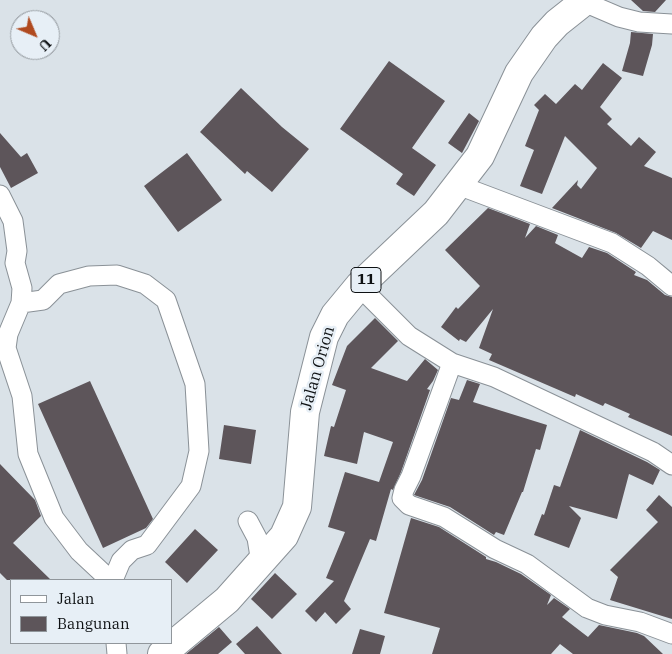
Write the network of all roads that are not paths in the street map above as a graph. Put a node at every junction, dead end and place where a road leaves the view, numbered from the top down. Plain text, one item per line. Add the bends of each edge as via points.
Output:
1 (585, 1) edge
2 (672, 24) edge
3 (458, 185) junction
4 (0, 195) edge
5 (359, 286) junction
6 (672, 286) edge
7 (21, 303) junction
8 (452, 363) junction
9 (672, 465) edge
10 (248, 521) dead end
11 (261, 563) junction
12 (110, 579) edge
13 (112, 579) edge
14 (672, 634) edge
15 (162, 654) edge

1 - 2 street via 632,20
1 - 3 highway, Jalan Orion / 11 via 544,36 519,72 480,156
3 - 5 highway, Jalan Orion / 11 via 436,214
3 - 6 street via 612,243
4 - 7 street via 13,221
5 - 8 street via 409,336
5 - 11 highway, Jalan Orion / 11 via 335,315 324,337 305,412 297,508 284,536
7 - 12 street via 8,334 6,348 22,396 28,454 54,518 79,551
7 - 13 street via 43,300 59,284 89,276 117,275 145,284 166,300 195,384 198,451 191,486 147,546 132,550 121,561
8 - 9 street via 494,378 653,452
8 - 14 street via 402,498 409,505 444,517 495,549 527,564 587,608
10 - 11 street via 257,538
11 - 15 highway, Jalan Orion / 11 via 227,600

